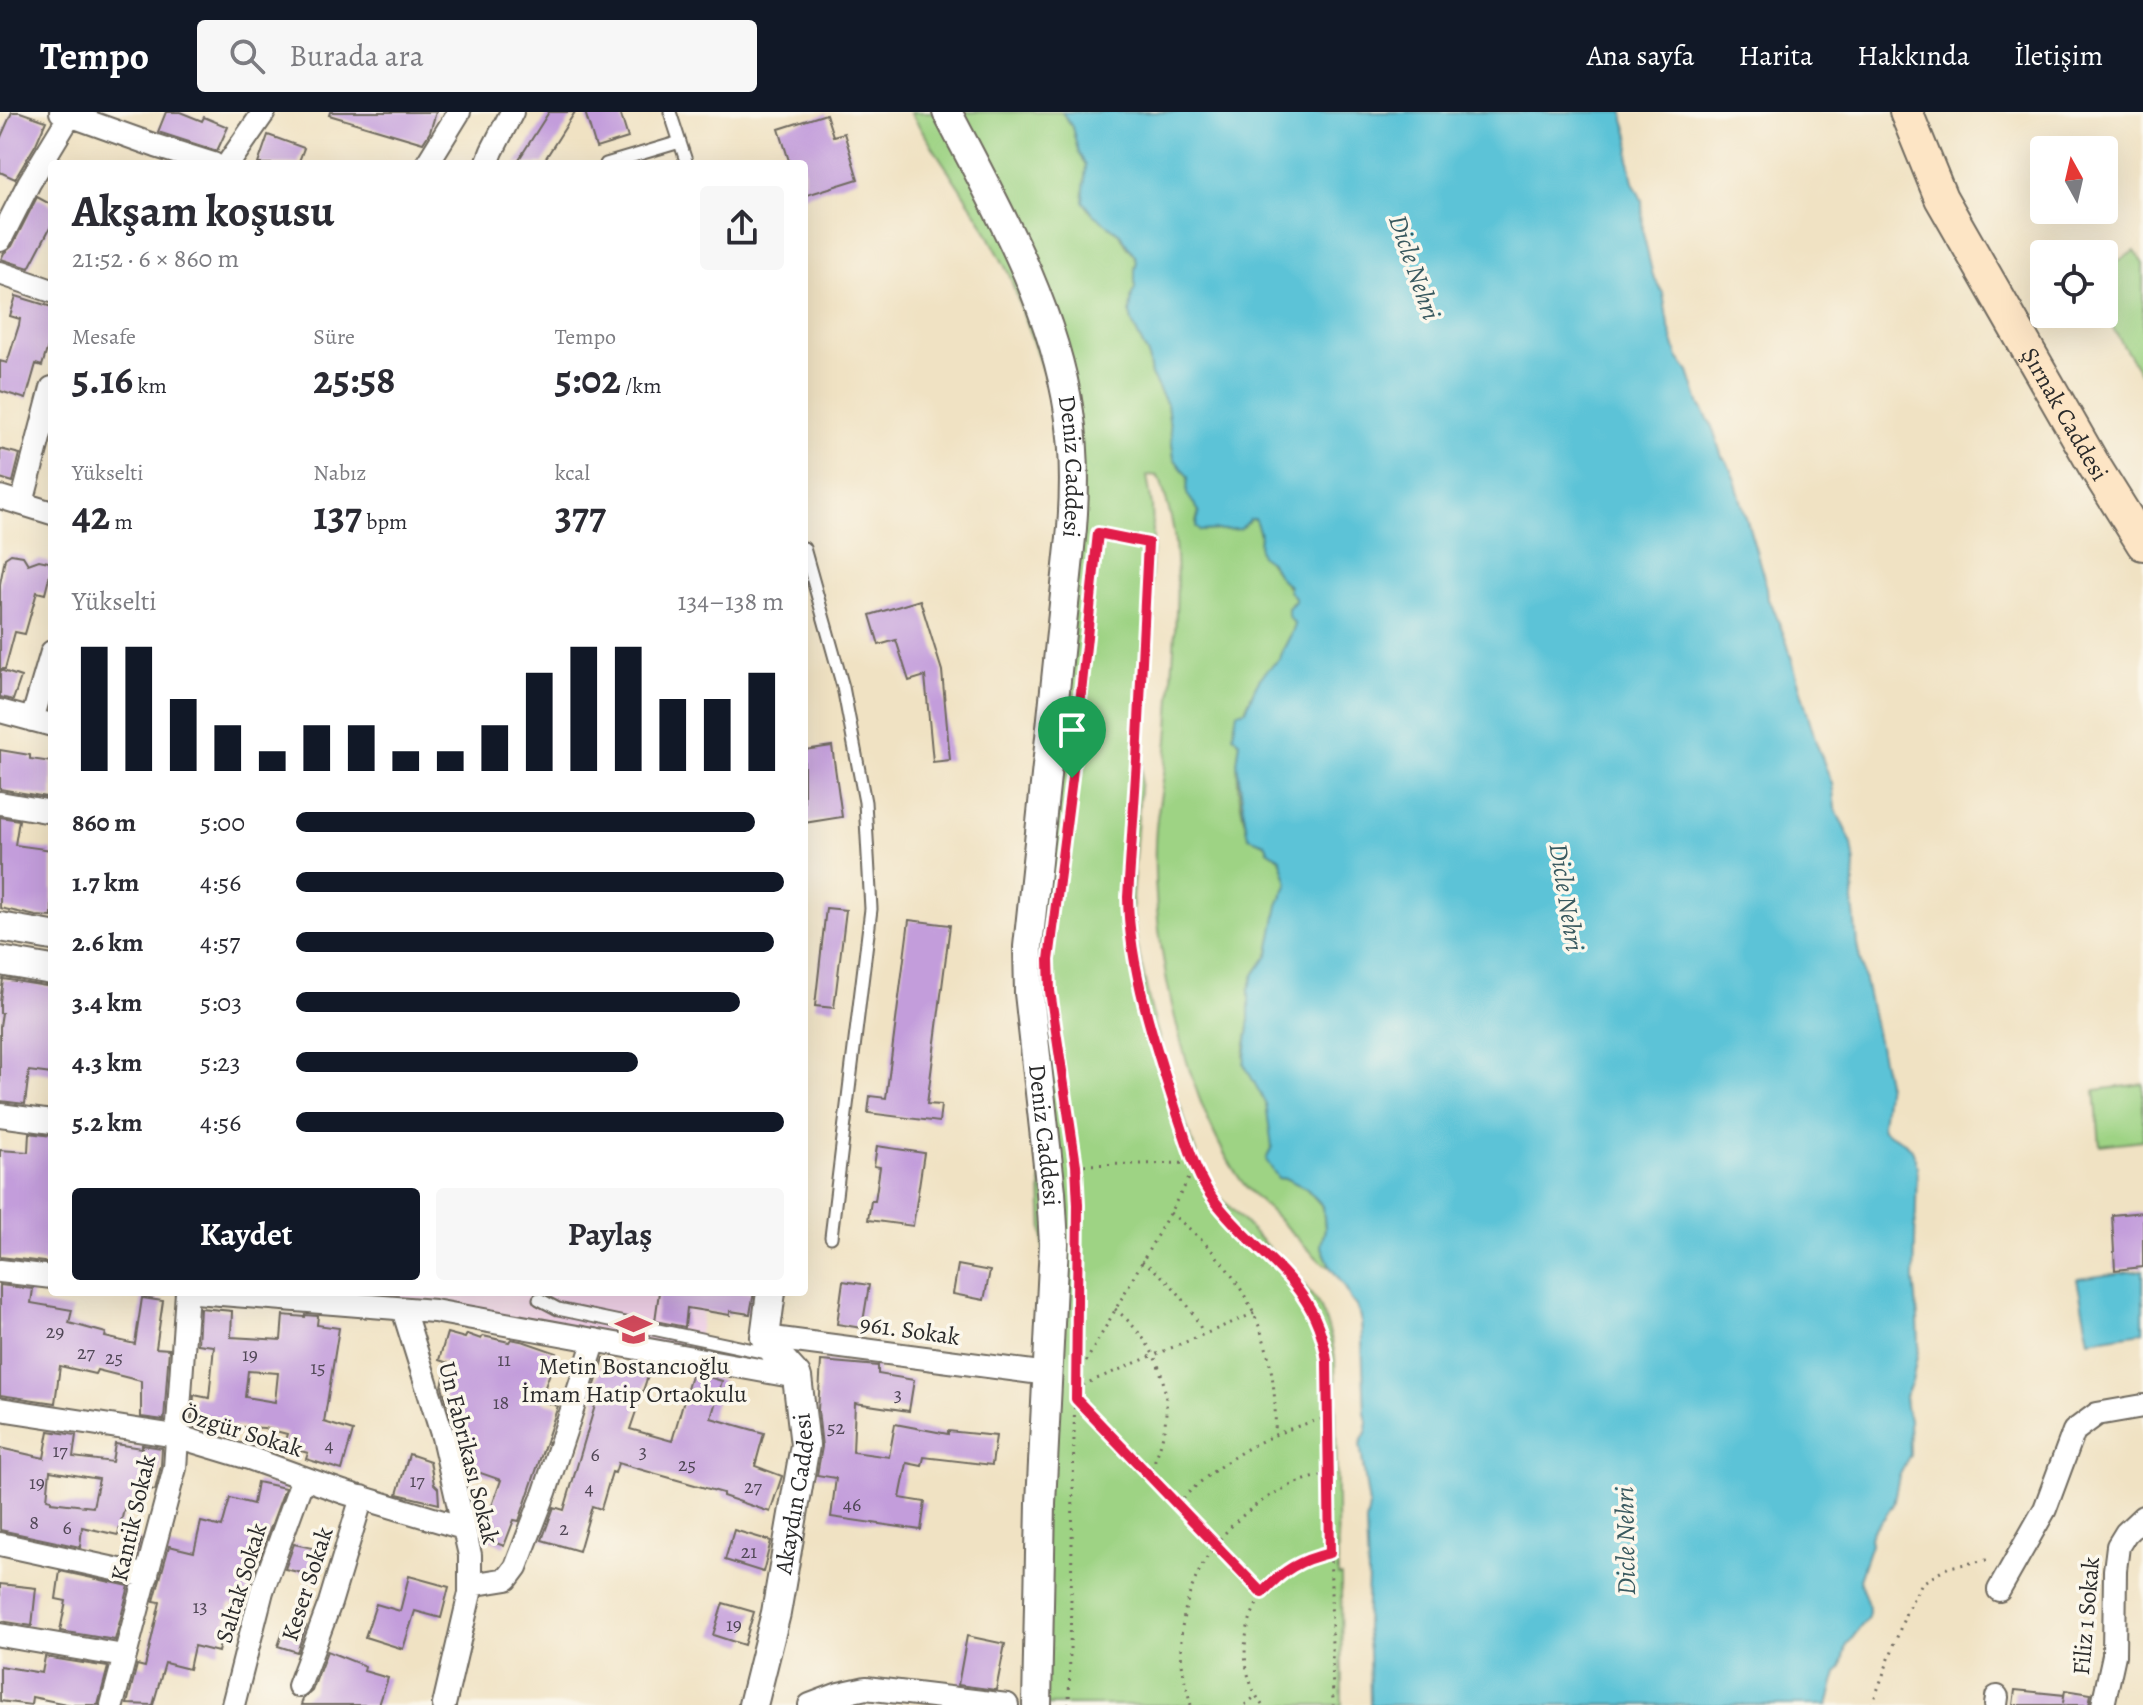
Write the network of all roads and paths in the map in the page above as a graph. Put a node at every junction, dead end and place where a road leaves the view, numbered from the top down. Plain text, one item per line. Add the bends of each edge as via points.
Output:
1 (264, 112) edge
2 (459, 112) edge
3 (512, 112) edge
4 (670, 112) edge
5 (947, 112) edge
6 (1906, 112) edge
7 (68, 113) edge
8 (680, 142) junction
9 (200, 160) edge
10 (231, 160) edge
11 (429, 160) edge
12 (489, 160) edge
13 (619, 160) edge
14 (686, 160) edge
15 (0, 240) edge
16 (0, 273) edge
17 (48, 290) edge
18 (48, 403) edge
19 (0, 497) edge
20 (22, 503) junction
21 (48, 512) edge
22 (1085, 530) junction
23 (2143, 544) edge
24 (808, 562) edge
25 (48, 680) edge
26 (0, 711) edge
27 (42, 722) edge
28 (0, 803) edge
29 (48, 811) edge
30 (1063, 854) dead end
31 (0, 927) edge
32 (48, 935) edge
33 (1, 965) edge
34 (48, 970) edge
35 (1063, 1076) dead end
36 (0, 1115) edge
37 (48, 1121) edge
38 (1076, 1165) junction
39 (1195, 1165) junction
40 (1170, 1213) junction
41 (1078, 1219) dead end
42 (831, 1237) dead end
43 (1142, 1261) junction
44 (0, 1271) edge
45 (48, 1277) edge
46 (1077, 1277) dead end
47 (187, 1296) edge
48 (244, 1296) edge
49 (771, 1296) edge
50 (539, 1299) dead end
51 (403, 1309) junction
52 (1115, 1309) junction
53 (1255, 1313) junction
54 (1203, 1335) junction
55 (595, 1340) junction
56 (771, 1346) junction
57 (1154, 1355) junction
58 (1048, 1374) junction
59 (797, 1377) junction
60 (1076, 1378) junction
61 (1076, 1388) junction
62 (1076, 1399) junction
63 (2143, 1406) edge
64 (0, 1409) edge
65 (1328, 1418) junction
66 (1275, 1434) junction
67 (176, 1436) junction
68 (1149, 1474) junction
69 (1329, 1474) junction
70 (303, 1478) junction
71 (362, 1497) junction
72 (1177, 1504) junction
73 (2143, 1517) edge
74 (463, 1528) junction
75 (0, 1544) edge
76 (1215, 1544) junction
77 (1330, 1553) junction
78 (2019, 1554) junction
79 (147, 1576) junction
80 (470, 1585) junction
81 (1999, 1590) dead end
82 (1262, 1593) junction
83 (0, 1635) edge
84 (124, 1656) junction
85 (299, 1686) dead end
86 (1256, 1696) junction
87 (755, 1704) edge
88 (112, 1705) edge
89 (233, 1705) edge
90 (444, 1705) edge
91 (810, 1705) edge
92 (1007, 1705) edge
93 (1037, 1705) edge
94 (1069, 1705) edge
95 (1191, 1705) edge
96 (1245, 1705) edge
97 (1262, 1705) edge
98 (1333, 1705) edge
99 (1872, 1705) edge
100 (2103, 1705) edge

1 - 10 street
2 - 11 street
3 - 12 street
4 - 8 lane
5 - 22 street, Deniz Caddesi via 1044,318 1069,410
6 - 23 main road, Şırnak Caddesi via 1941,198
7 - 9 street
7 - 15 street
8 - 13 lane
8 - 14 lane
16 - 17 street
18 - 20 street
19 - 20 street
20 - 21 street
22 - 30 path
22 - 39 path via 1148,543 1128,918 1145,1006
22 - 58 street, Deniz Caddesi via 1028,947 1054,1244
24 - 42 lane via 843,687 865,802 871,909
25 - 27 street
26 - 27 street
28 - 29 street
31 - 32 street
33 - 34 street
35 - 38 path
36 - 37 street
38 - 39 path
38 - 41 path
39 - 40 path
39 - 65 path via 1215,1200 1300,1290 1314,1313 1327,1361
40 - 43 path
40 - 53 path via 1219,1257
43 - 52 path
43 - 54 path via 1185,1300
44 - 45 street
46 - 60 path
47 - 67 street, Kantik Sokak
48 - 51 street
49 - 56 street
50 - 56 lane via 558,1309
51 - 55 street
51 - 74 street, Un Fabrikası Sokak via 443,1437
52 - 57 path
52 - 60 path
53 - 54 path
53 - 66 path via 1275,1385
54 - 57 path
55 - 59 street
55 - 80 street via 516,1567 507,1579
56 - 58 street, 961. Sokak
56 - 59 street, Akaydın Caddesi
57 - 61 path
57 - 68 path via 1165,1389 1166,1416 1163,1442
58 - 93 street, Deniz Caddesi
59 - 87 street, Akaydın Caddesi via 805,1445
60 - 61 path
61 - 62 path
62 - 68 path
62 - 94 path
63 - 78 street via 2097,1414 2074,1431 2045,1509
64 - 67 street, Özgür Sokak
65 - 66 path
65 - 69 path
66 - 72 path via 1212,1470
67 - 70 street, Özgür Sokak
67 - 79 street, Kantik Sokak via 175,1468
68 - 72 path
69 - 76 path via 1265,1498
69 - 77 path
70 - 71 street, Özgür Sokak
70 - 89 street, Saltak Sokak via 262,1591
71 - 74 street, Özgür Sokak
71 - 85 street, Keser Sokak
72 - 76 path
73 - 100 street, Filiz 1 Sokak via 2118,1546 2114,1655
74 - 80 street, Un Fabrikası Sokak
75 - 79 street
76 - 82 path
76 - 95 path via 1186,1605 1181,1638
77 - 82 path via 1292,1566
77 - 98 path
78 - 81 street
78 - 99 path via 1949,1567 1922,1583
79 - 84 street, Kantik Sokak
80 - 90 street, Un Fabrikası Sokak
82 - 86 path via 1245,1644
83 - 84 street
84 - 88 street, Kantik Sokak
86 - 96 path
86 - 97 path
91 - 92 street via 866,1688

